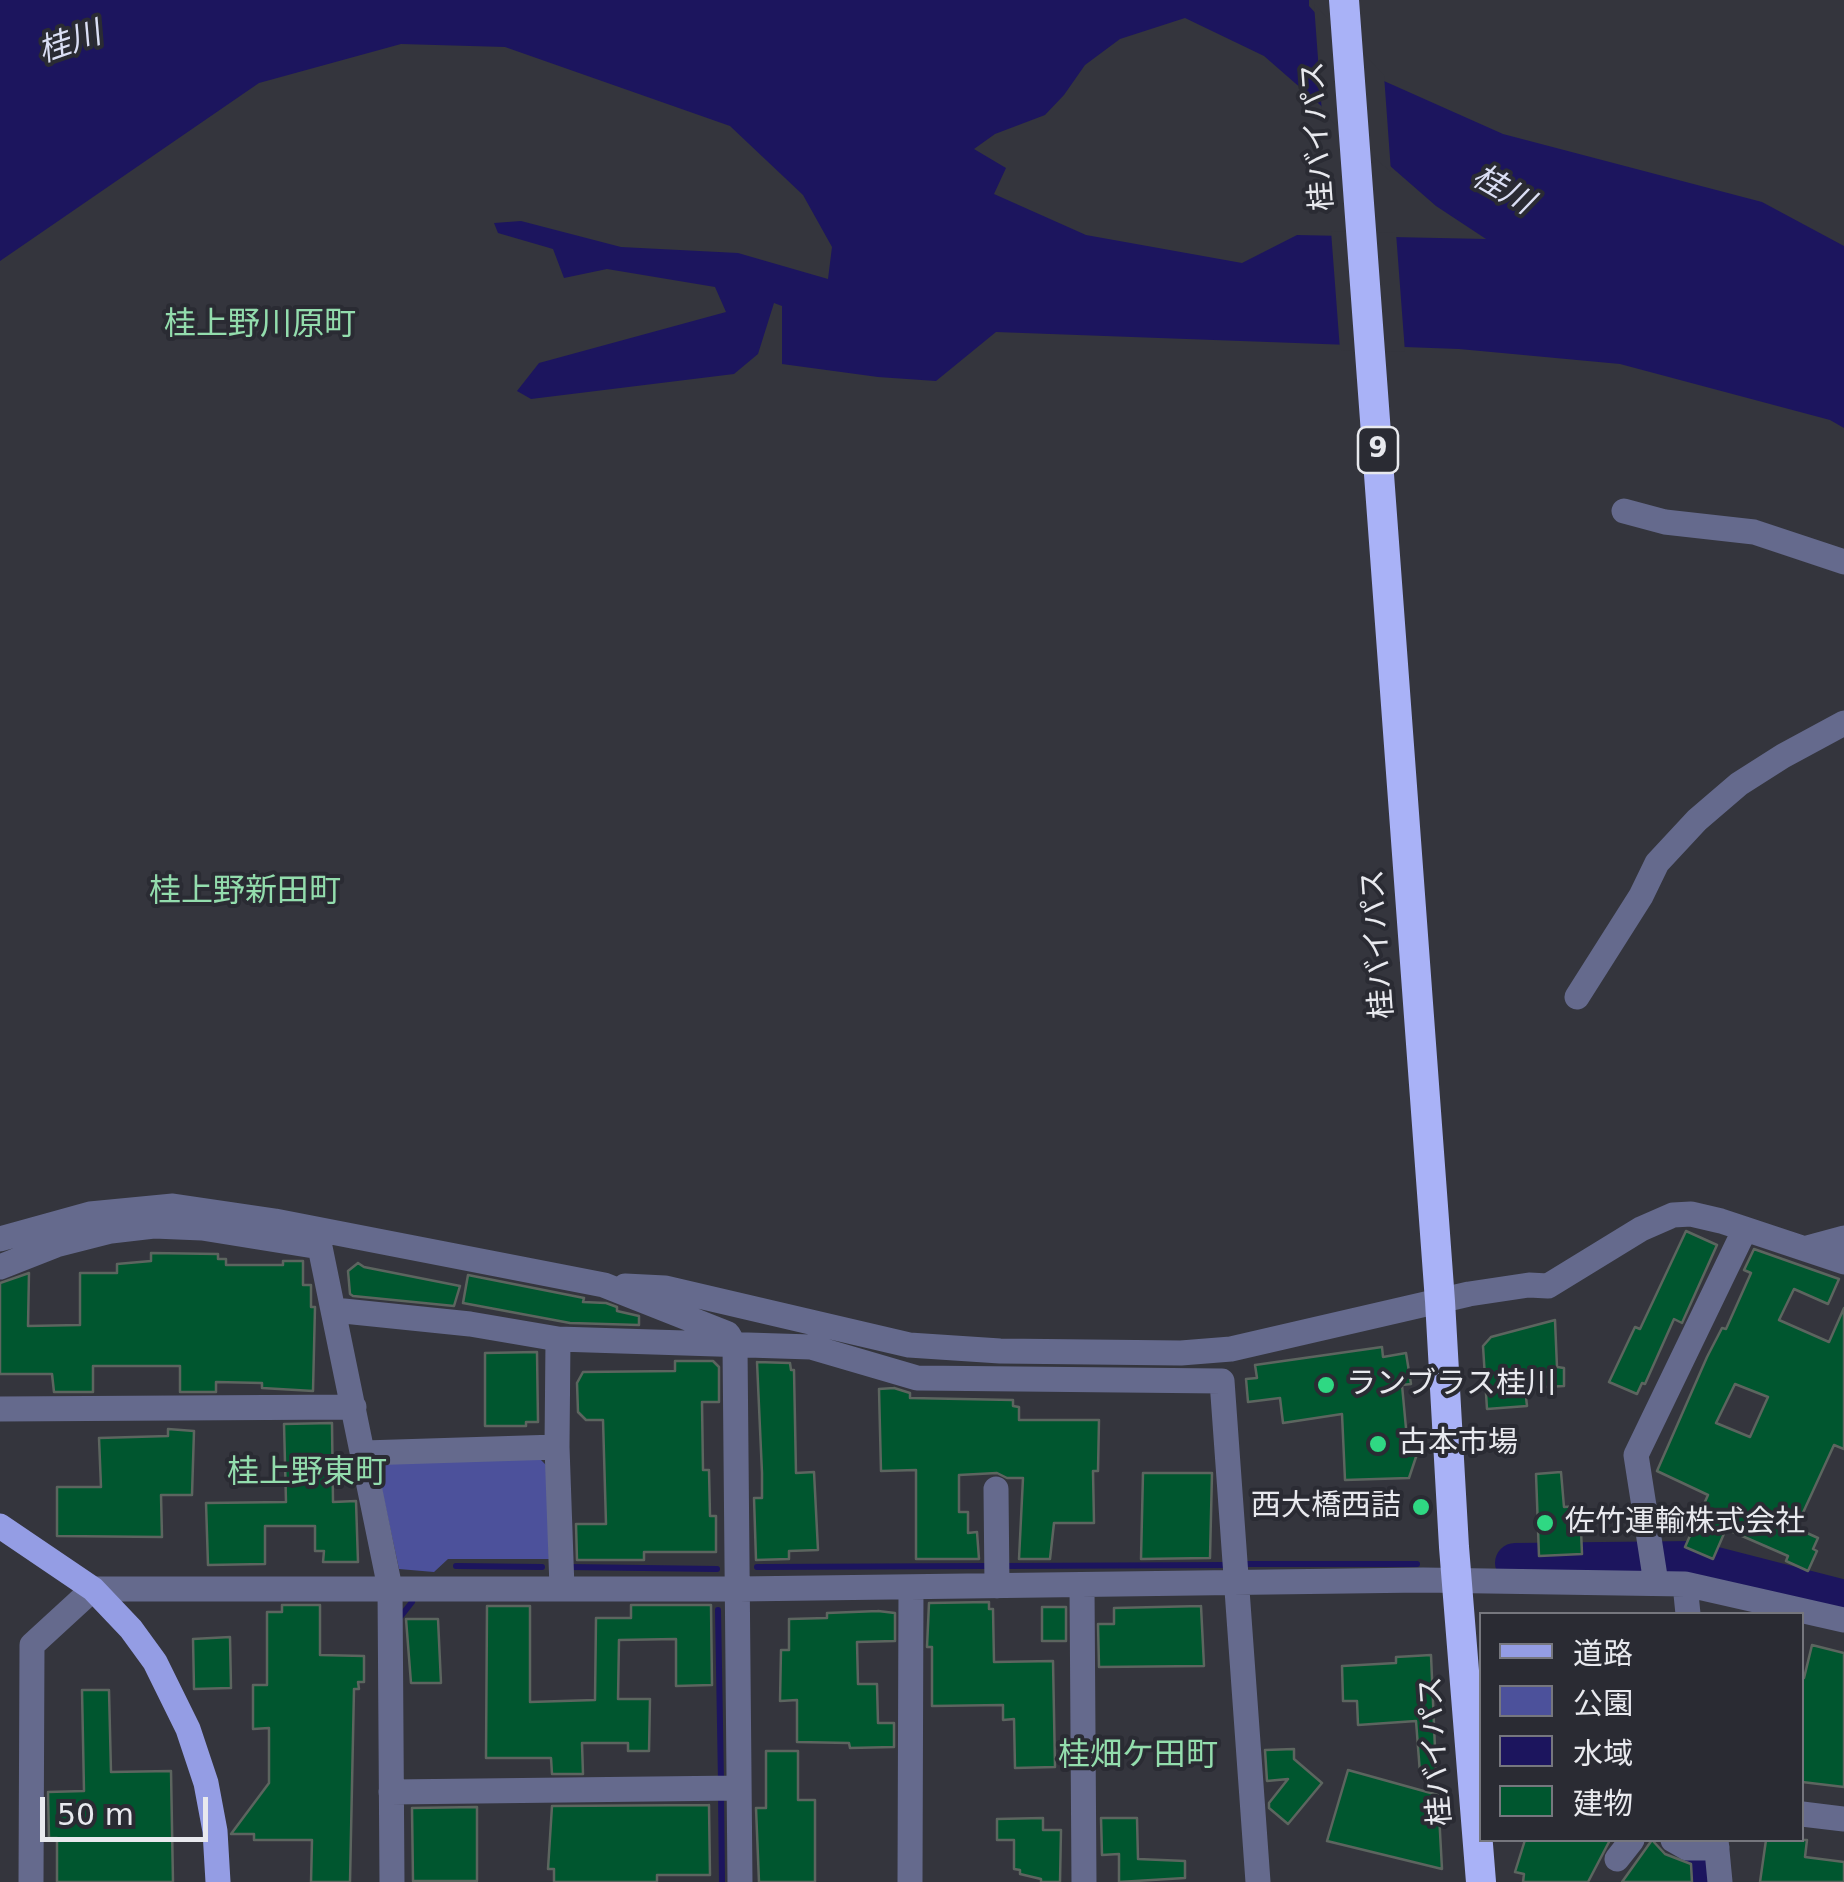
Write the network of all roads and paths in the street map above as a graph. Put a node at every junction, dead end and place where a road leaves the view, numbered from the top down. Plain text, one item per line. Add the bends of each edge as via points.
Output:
1 (1344, 0) edge
2 (1624, 511) dead end
3 (1844, 562) edge
4 (1844, 723) edge
5 (1577, 996) dead end
6 (1746, 1228) junction
7 (1844, 1238) edge
8 (0, 1240) edge
9 (1807, 1248) junction
10 (1844, 1262) edge
11 (0, 1267) edge
12 (604, 1285) junction
13 (1440, 1301) junction
14 (334, 1310) junction
15 (558, 1339) junction
16 (735, 1346) junction
17 (354, 1407) junction
18 (0, 1409) edge
19 (557, 1447) junction
20 (364, 1453) junction
21 (996, 1489) dead end
22 (0, 1526) edge
23 (1654, 1569) junction
24 (997, 1572) junction
25 (1459, 1580) junction
26 (1238, 1584) junction
27 (1684, 1584) junction
28 (1082, 1586) junction
29 (911, 1587) junction
30 (93, 1588) junction
31 (390, 1588) junction
32 (562, 1588) junction
33 (738, 1588) junction
34 (1688, 1612) edge
35 (1844, 1620) edge
36 (739, 1788) junction
37 (391, 1792) junction
38 (1804, 1814) edge
39 (1844, 1819) edge
40 (1676, 1842) edge
41 (1716, 1844) edge
42 (31, 1882) edge
43 (218, 1882) edge
44 (392, 1882) edge
45 (740, 1882) edge
46 (910, 1882) edge
47 (1084, 1882) edge
48 (1258, 1882) edge
49 (1482, 1882) edge
50 (1720, 1882) edge

1 - 13 highway, 桂バイパス / 9
2 - 3 street via 1754,532
4 - 5 street via 1739,784 1697,820 1657,863
6 - 9 street
6 - 13 street via 1673,1215 1548,1286
6 - 23 street via 1636,1455
7 - 9 street
8 - 12 street via 90,1214 173,1206
9 - 10 street
11 - 14 street via 110,1231 202,1228 320,1247
12 - 13 street via 665,1288 908,1345 1092,1353 1231,1349
12 - 16 street via 728,1334
13 - 25 highway, 桂バイパス / 9
14 - 15 street
14 - 17 street
15 - 16 street
15 - 19 street
16 - 26 street via 811,1347 917,1378 1222,1381
16 - 33 street
17 - 18 street
17 - 20 street
19 - 20 street
19 - 32 street
20 - 31 street
21 - 24 street
22 - 30 main road
23 - 25 street
23 - 27 street
24 - 28 street
24 - 29 street
25 - 26 street
25 - 49 highway, 桂バイパス / 9
26 - 28 street
26 - 48 street
27 - 34 street
27 - 35 street
28 - 47 street
29 - 33 street
29 - 46 street
30 - 31 street
30 - 42 street via 32,1645
30 - 43 main road via 155,1662 188,1729 211,1808
31 - 32 street
31 - 37 street
32 - 33 street
33 - 36 street
36 - 37 street
36 - 45 street
37 - 44 street
38 - 39 street
40 - 41 street via 1687,1848
41 - 50 street

